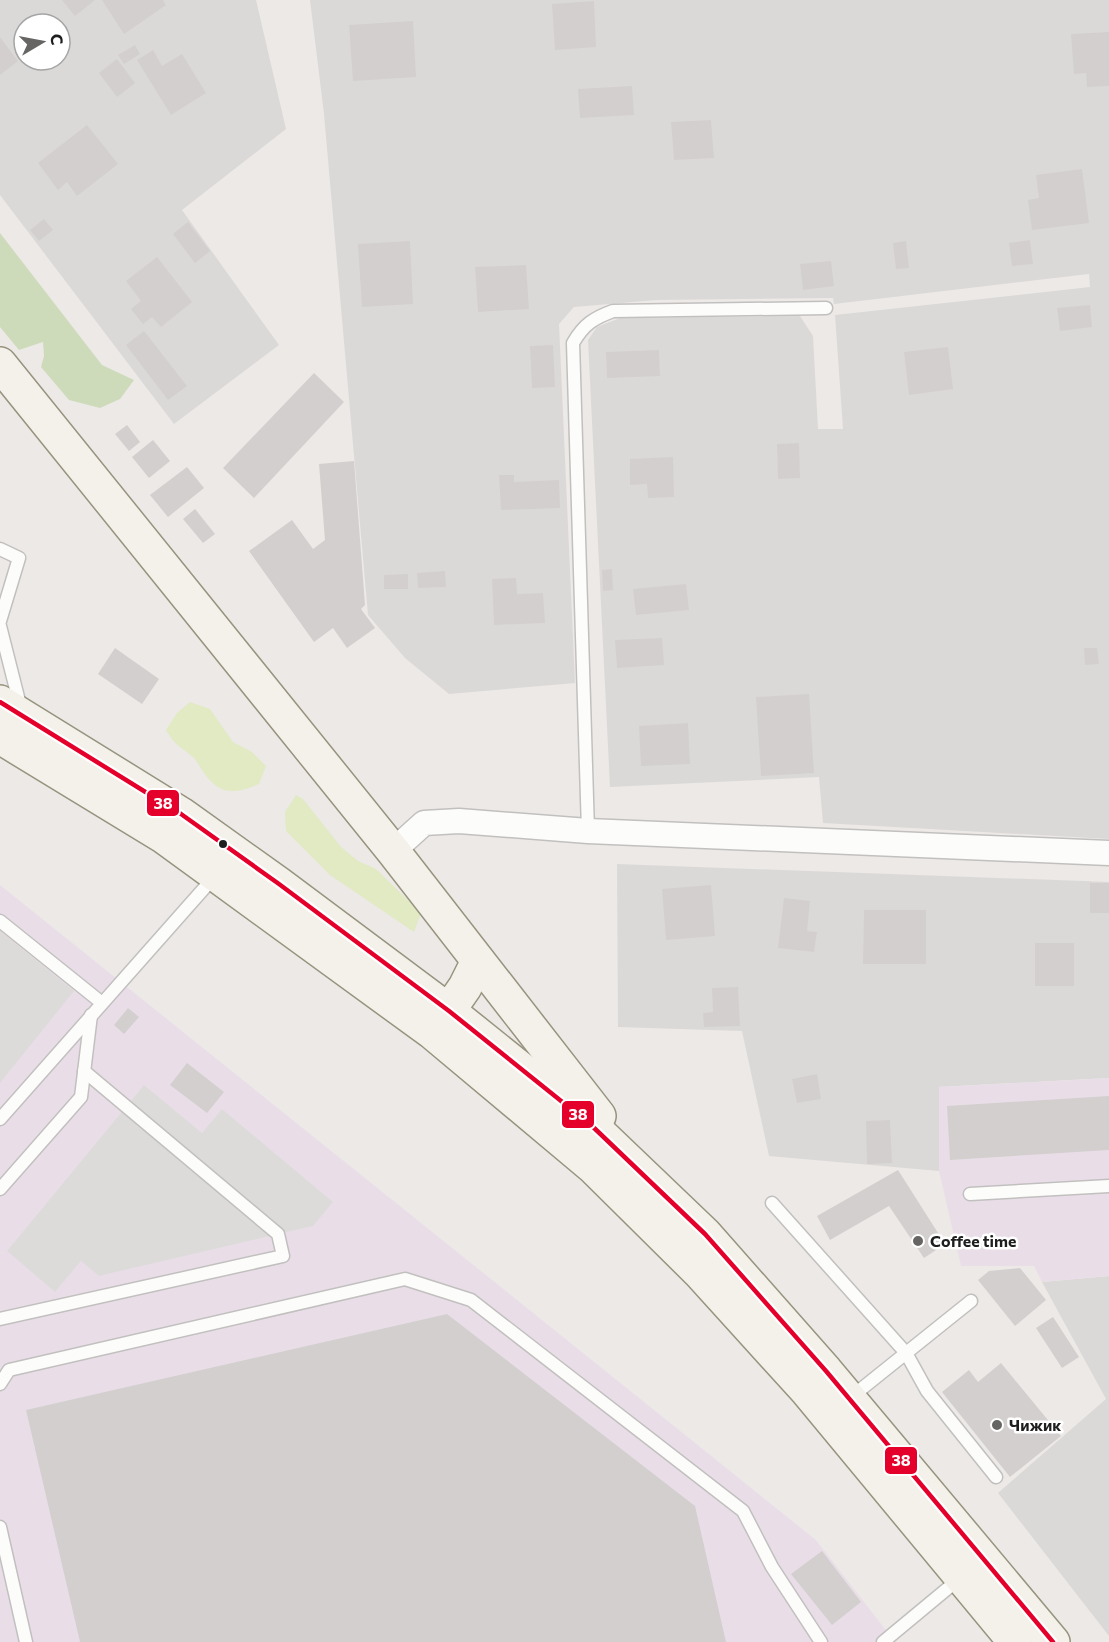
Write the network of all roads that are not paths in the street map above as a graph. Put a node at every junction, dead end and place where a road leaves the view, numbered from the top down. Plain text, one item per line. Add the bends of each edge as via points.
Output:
1 (826, 308) dead end
2 (0, 364) edge
3 (0, 549) edge
4 (0, 621) edge
5 (0, 626) edge
6 (11, 707) edge
7 (0, 737) edge
8 (588, 831) junction
9 (393, 851) junction
10 (1109, 853) edge
11 (216, 875) junction
12 (0, 921) edge
13 (478, 961) junction
14 (102, 1003) junction
15 (91, 1015) junction
16 (441, 1022) junction
17 (84, 1071) junction
18 (0, 1119) edge
19 (643, 1175) junction
20 (1109, 1186) edge
21 (0, 1189) edge
22 (970, 1194) dead end
23 (772, 1203) dead end
24 (971, 1300) dead end
25 (0, 1319) edge
26 (906, 1353) junction
27 (0, 1384) edge
28 (849, 1399) junction
29 (996, 1477) dead end
30 (0, 1527) edge
31 (972, 1568) junction
32 (26, 1642) edge
33 (821, 1642) edge
34 (883, 1642) edge
35 (1015, 1642) edge
36 (1053, 1642) edge

1 - 8 lane via 614,311 592,319 573,343
2 - 9 main road
3 - 4 lane via 19,558
5 - 6 lane
6 - 16 main road via 181,814
7 - 11 main road via 164,837
8 - 9 street via 459,821 424,824
8 - 10 street
9 - 13 main road
11 - 14 lane
11 - 16 main road
12 - 14 lane
13 - 16 main road
13 - 19 main road
14 - 15 lane
15 - 17 lane
15 - 18 lane
16 - 19 main road via 591,1125
16 - 31 main road via 699,1272
17 - 21 lane via 81,1097
17 - 25 lane via 278,1234 283,1256
19 - 28 main road via 705,1234
20 - 22 lane
23 - 26 lane
24 - 26 lane
26 - 28 lane
26 - 29 lane via 927,1391
27 - 33 lane via 9,1370 405,1279 471,1299 743,1511 772,1567
28 - 31 main road
30 - 32 lane
31 - 34 lane
31 - 35 main road
31 - 36 main road

